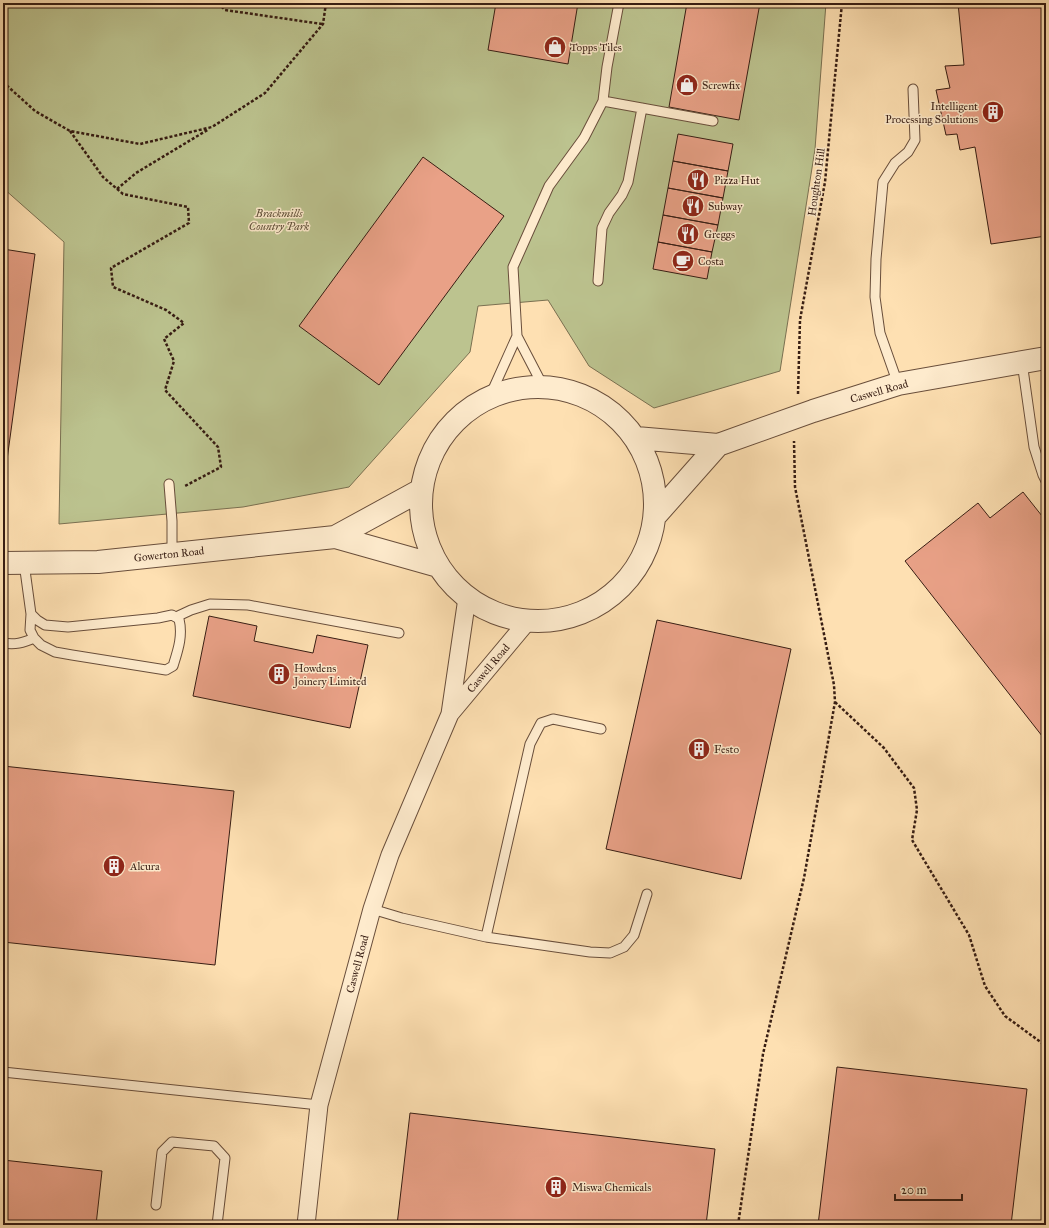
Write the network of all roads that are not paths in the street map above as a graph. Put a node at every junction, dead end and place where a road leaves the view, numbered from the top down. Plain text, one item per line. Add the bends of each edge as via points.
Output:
1 (619, 3) edge
2 (913, 89) dead end
3 (603, 102) junction
4 (642, 108) junction
5 (713, 121) dead end
6 (598, 281) dead end
7 (517, 336) junction
8 (1046, 358) edge
9 (1022, 362) junction
10 (898, 384) junction
11 (543, 386) junction
12 (490, 396) junction
13 (636, 438) junction
14 (718, 445) junction
15 (1046, 481) edge
16 (169, 488) road end
17 (421, 490) junction
18 (656, 515) junction
19 (335, 537) junction
20 (172, 554) junction
21 (13, 563) edge
22 (438, 566) junction
23 (467, 598) junction
24 (31, 614) junction
25 (176, 618) junction
26 (527, 622) junction
27 (399, 632) dead end
28 (34, 638) junction
29 (3, 644) edge
30 (450, 714) junction
31 (601, 729) dead end
32 (647, 894) dead end
33 (372, 909) junction
34 (486, 937) junction
35 (3, 1072) edge
36 (320, 1105) junction
37 (156, 1205) dead end
38 (217, 1225) edge
39 (306, 1225) edge

1 - 3 lane
2 - 10 lane via 915,140 883,182 876,259 875,297 880,334
3 - 4 lane
3 - 7 lane via 584,138 548,186 514,267
4 - 5 lane
4 - 6 lane via 628,182 602,228
7 - 11 lane
7 - 12 lane
8 - 9 street, Caswell Road
9 - 10 street, Caswell Road
9 - 15 lane via 1034,447
10 - 14 street, Caswell Road
11 - 12 street via 516,388
11 - 13 street via 579,393 611,411
12 - 17 street via 457,419 433,451
13 - 14 street, Caswell Road
13 - 18 street via 653,475
14 - 18 street, Caswell Road
16 - 20 lane
17 - 19 street, Gowerton Road
17 - 22 street via 423,529
18 - 26 street via 647,551 627,582 598,606 564,620
19 - 20 street, Gowerton Road
19 - 22 street, Gowerton Road
20 - 21 street, Gowerton Road via 98,562
21 - 24 lane
22 - 23 street via 450,584
23 - 26 street via 495,614
23 - 30 street, Caswell Road
24 - 25 lane via 45,625 68,627 172,615
24 - 28 lane via 30,630
25 - 27 lane via 210,604 248,604
25 - 28 lane via 179,619 182,630 178,651 173,666 166,670 55,652
26 - 30 street, Caswell Road
28 - 29 lane via 23,643
30 - 33 street, Caswell Road via 390,855
31 - 34 lane via 553,719 541,723 530,744
32 - 34 lane via 634,935 624,947 610,953
33 - 34 lane
33 - 36 street, Caswell Road
35 - 36 lane
36 - 39 street, Caswell Road
37 - 38 lane via 162,1152 172,1142 214,1146 225,1158

